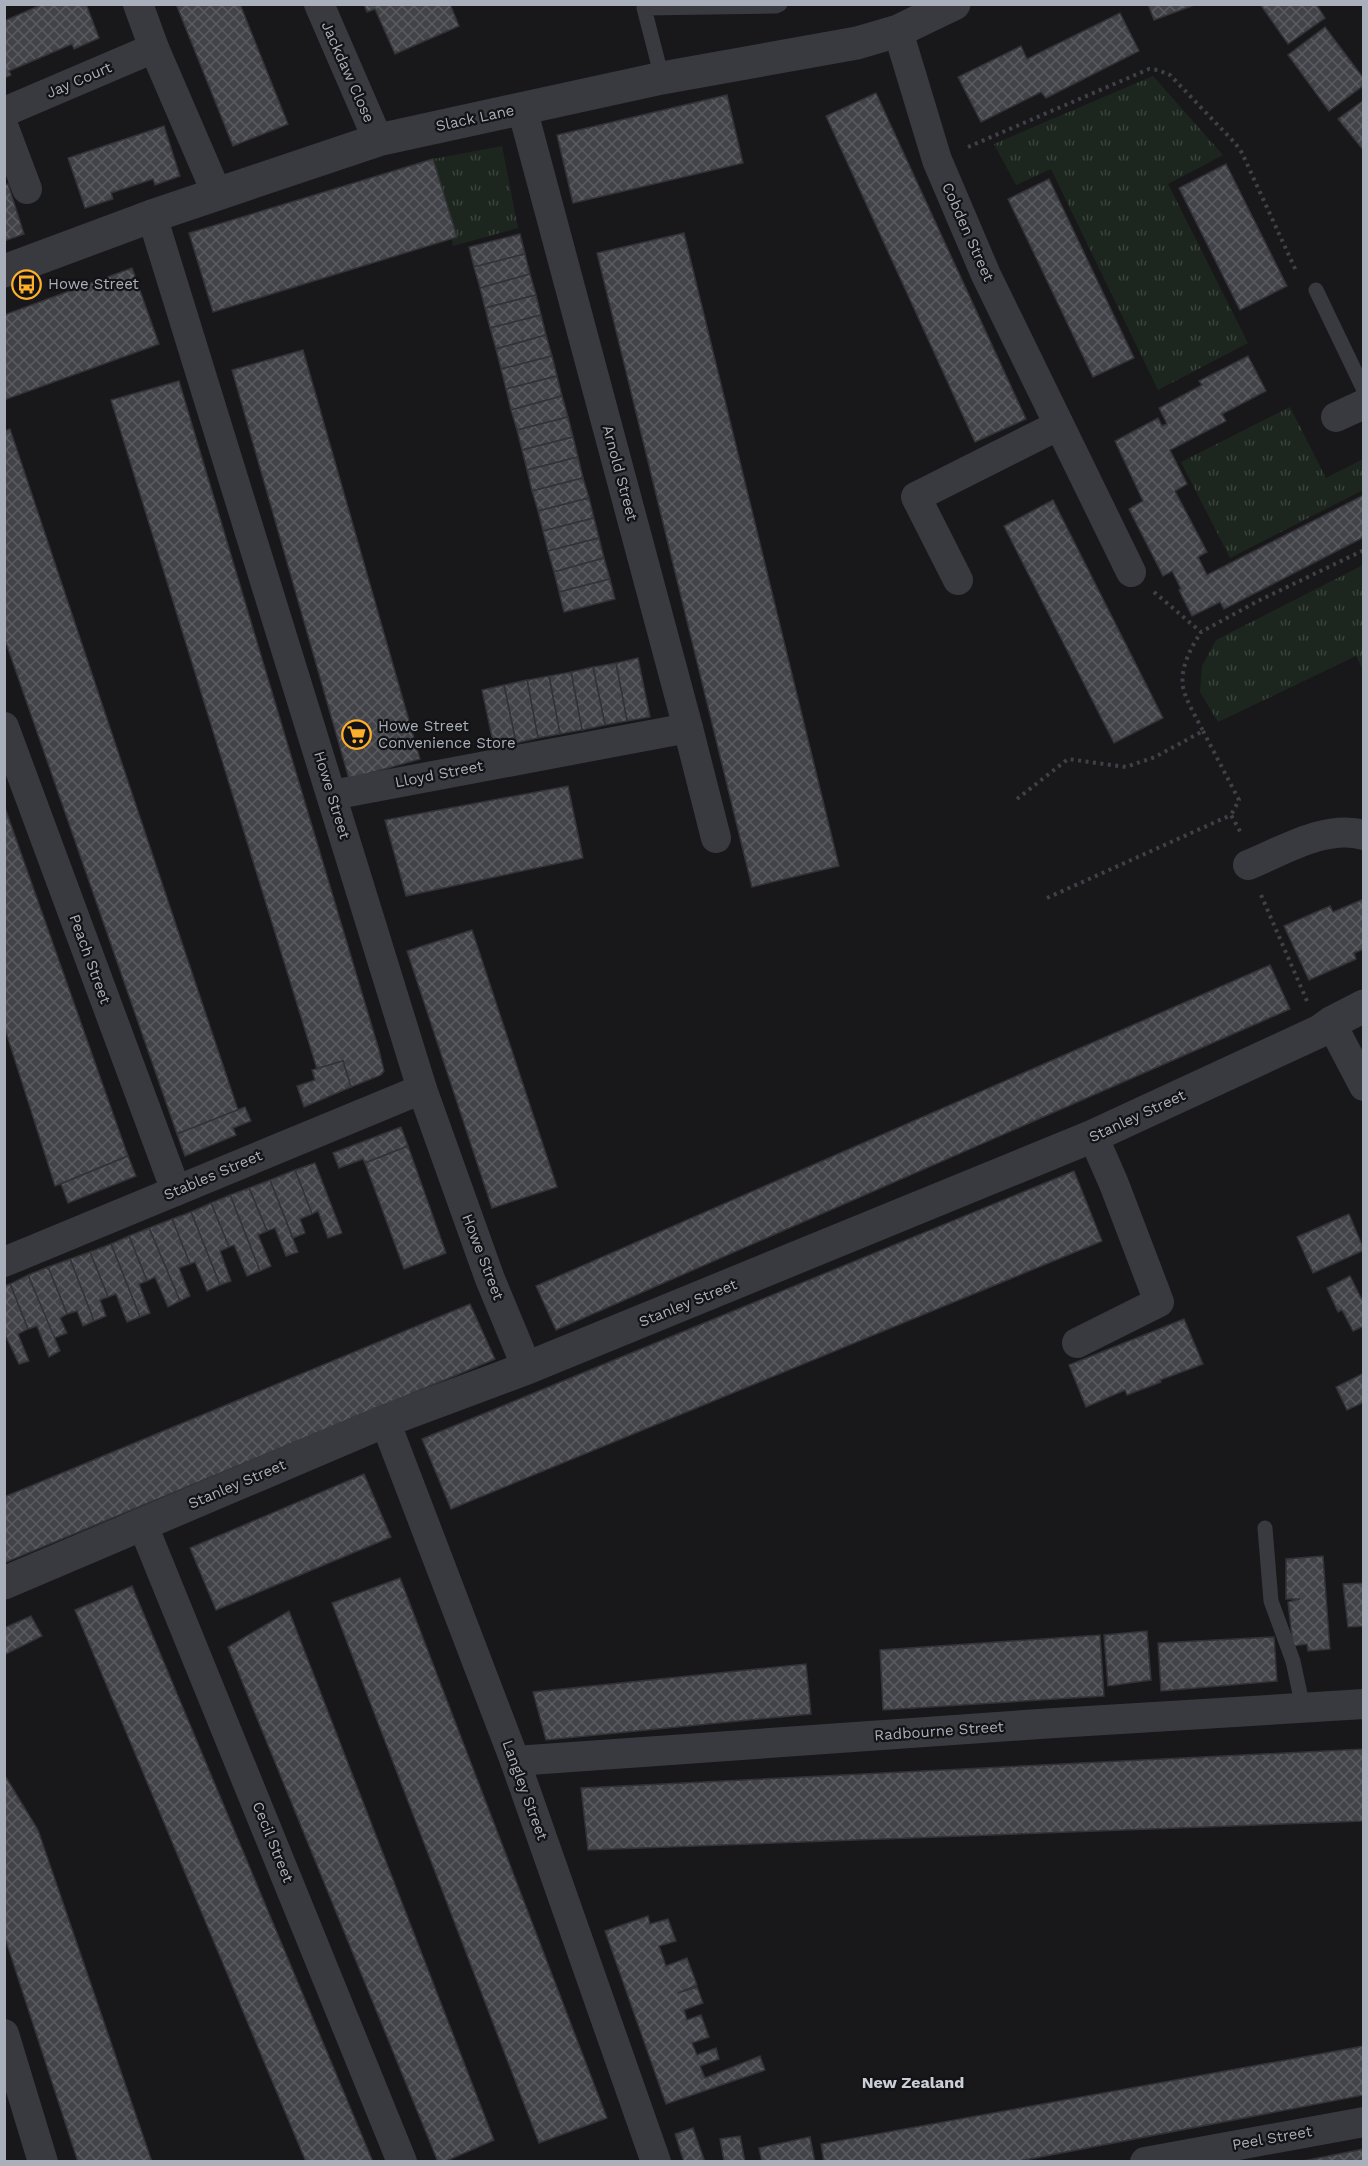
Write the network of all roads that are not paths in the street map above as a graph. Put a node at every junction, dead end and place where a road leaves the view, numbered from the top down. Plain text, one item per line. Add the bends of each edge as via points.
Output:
1 (138, 4) edge
2 (319, 4) edge
3 (780, 4) edge
4 (954, 4) edge
5 (642, 6) edge
6 (898, 32) junction
7 (154, 48) junction
8 (662, 78) junction
9 (522, 108) junction
10 (4, 112) edge
11 (4, 128) edge
12 (378, 140) junction
13 (27, 189) dead end
14 (217, 194) junction
15 (153, 216) junction
16 (4, 271) edge
17 (1316, 290) road end
18 (1364, 390) edge
19 (1364, 404) edge
20 (1336, 417) dead end
21 (1059, 425) junction
22 (1131, 572) road end
23 (958, 580) dead end
24 (4, 727) edge
25 (688, 728) junction
26 (332, 795) junction
27 (1364, 835) edge
28 (716, 838) dead end
29 (1248, 865) road end
30 (1364, 1006) edge
31 (1326, 1027) junction
32 (1364, 1086) edge
33 (422, 1089) junction
34 (1093, 1136) junction
35 (176, 1191) junction
36 (4, 1263) edge
37 (1077, 1343) dead end
38 (527, 1368) junction
39 (386, 1421) junction
40 (142, 1523) junction
41 (1265, 1528) dead end
42 (4, 1583) edge
43 (1364, 1704) edge
44 (1303, 1708) junction
45 (515, 1761) junction
46 (4, 2034) edge
47 (1364, 2122) edge
48 (44, 2162) edge
49 (402, 2162) edge
50 (656, 2162) edge
51 (1145, 2162) edge

1 - 7 street
2 - 12 street, Jackdaw Close
3 - 5 lane
4 - 6 street, Slack Lane
5 - 8 lane
6 - 8 street, Slack Lane
6 - 21 street, Cobden Street via 937,160 986,275
7 - 10 street, Jay Court
7 - 14 street
8 - 9 street, Slack Lane
9 - 12 street, Slack Lane
9 - 25 street, Arnold Street
11 - 13 street
12 - 14 street, Slack Lane
14 - 15 street, Slack Lane
15 - 16 street, Slack Lane
15 - 26 street, Howe Street
17 - 18 lane
19 - 20 street
21 - 22 street, Cobden Street
21 - 23 street via 916,496
24 - 35 street, Peach Street
25 - 26 street, Lloyd Street
25 - 28 street, Arnold Street
26 - 33 street, Howe Street
27 - 29 street via 1333,832
30 - 31 street, Stanley Street
31 - 32 street
31 - 34 street, Stanley Street
33 - 35 street, Stables Street
33 - 38 street, Howe Street via 490,1279
34 - 37 street via 1159,1302
34 - 38 street, Stanley Street
35 - 36 street, Stables Street
38 - 39 street, Stanley Street
39 - 40 street, Stanley Street
39 - 45 street, Langley Street
40 - 42 street, Stanley Street
40 - 49 street, Cecil Street
41 - 44 lane via 1271,1601 1293,1661
43 - 44 street, Radbourne Street
44 - 45 street, Radbourne Street
45 - 50 street, Langley Street
46 - 48 street
47 - 51 street, Peel Street

